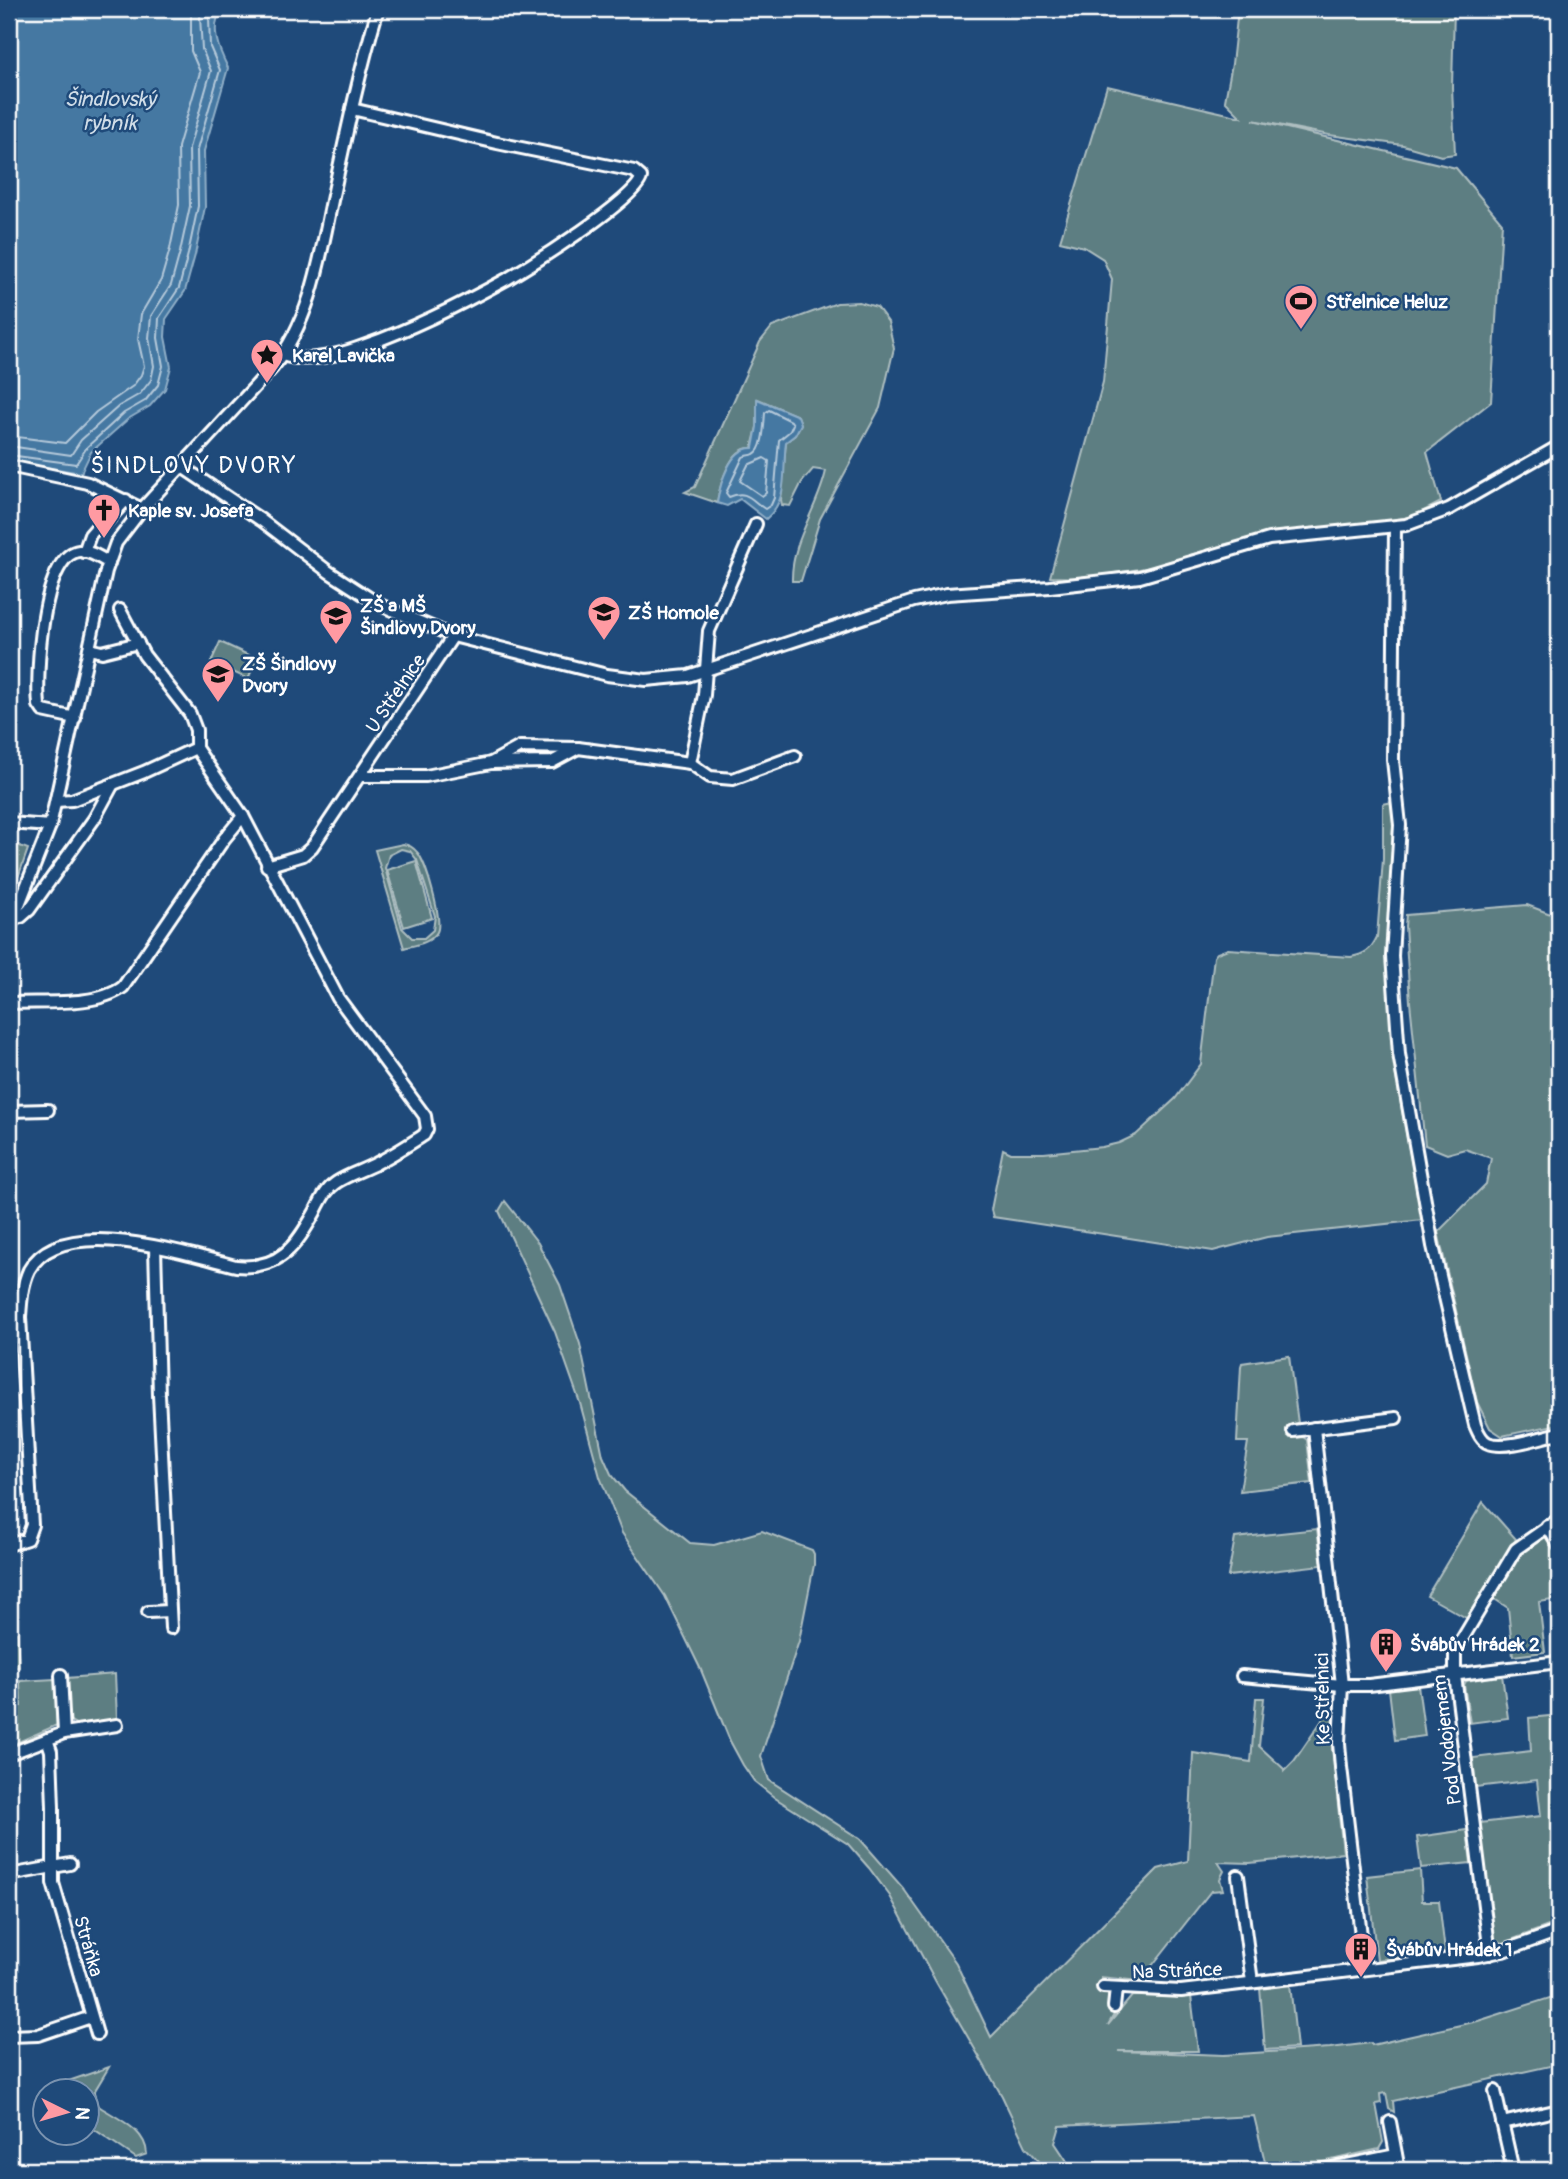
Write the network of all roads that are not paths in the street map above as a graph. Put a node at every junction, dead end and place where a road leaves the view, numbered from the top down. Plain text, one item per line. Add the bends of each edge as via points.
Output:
1 (378, 9) edge
2 (352, 109) junction
3 (283, 355) junction
4 (1559, 446) edge
5 (9, 466) edge
6 (181, 466) junction
7 (127, 500) junction
8 (142, 509) junction
9 (756, 524) dead end
10 (1395, 527) junction
11 (84, 552) junction
12 (109, 563) junction
13 (120, 610) dead end
14 (453, 636) junction
15 (138, 643) junction
16 (89, 649) junction
17 (706, 671) junction
18 (75, 718) junction
19 (196, 748) junction
20 (578, 748) junction
21 (794, 756) dead end
22 (491, 763) junction
23 (690, 763) junction
24 (360, 776) junction
25 (113, 784) junction
26 (56, 801) junction
27 (243, 816) junction
28 (9, 823) edge
29 (50, 826) junction
30 (267, 866) junction
31 (11, 925) edge
32 (9, 1003) edge
33 (48, 1110) dead end
34 (9, 1111) edge
35 (155, 1247) junction
36 (1396, 1418) dead end
37 (1314, 1428) junction
38 (1293, 1431) dead end
39 (1559, 1433) edge
40 (1559, 1519) edge
41 (1547, 1526) junction
42 (9, 1545) edge
43 (1559, 1546) edge
44 (170, 1611) junction
45 (148, 1612) dead end
46 (171, 1628) dead end
47 (1559, 1662) edge
48 (61, 1675) dead end
49 (1455, 1675) junction
50 (1242, 1676) dead end
51 (1342, 1685) junction
52 (117, 1725) dead end
53 (64, 1733) junction
54 (47, 1739) junction
55 (9, 1754) edge
56 (70, 1864) dead end
57 (53, 1867) junction
58 (9, 1875) edge
59 (1238, 1876) dead end
60 (1559, 1931) edge
61 (1490, 1954) junction
62 (1365, 1969) junction
63 (1252, 1982) junction
64 (1103, 1987) dead end
65 (1116, 1989) junction
66 (1114, 2007) dead end
67 (92, 2017) junction
68 (97, 2034) dead end
69 (9, 2036) edge
70 (1495, 2091) dead end
71 (1559, 2110) edge
72 (1390, 2122) dead end
73 (1503, 2123) junction
74 (1396, 2155) junction
75 (1322, 2170) edge
76 (1399, 2170) edge
77 (1513, 2170) edge

1 - 2 street
2 - 3 street via 313,285
2 - 3 street via 634,171 641,177 640,183 587,227 506,279 418,323 334,355
3 - 6 street
4 - 10 street via 1430,518
5 - 7 street via 88,483
6 - 8 street
6 - 14 street via 363,594
7 - 8 street
7 - 11 street via 96,527
8 - 12 street via 116,543
9 - 17 street via 709,631
10 - 17 street via 1269,539 1140,577 947,594
10 - 39 street via 1393,760 1400,825 1392,956 1398,1054 1433,1246 1475,1425 1489,1444
11 - 12 street
11 - 18 street via 65,559 51,583 39,686 43,711
12 - 16 street
13 - 15 street
14 - 17 street via 627,678 670,679
14 - 24 street, U Střelnice
15 - 16 street via 102,652
15 - 19 street via 190,714
16 - 18 street
17 - 23 street
18 - 26 street
19 - 25 street
19 - 27 street
20 - 22 street via 552,762
20 - 22 street via 520,747
20 - 23 street
21 - 23 street via 733,779 710,777
22 - 24 street via 426,776
24 - 30 street, U Střelnice via 312,847 303,855
25 - 26 street via 72,800
25 - 31 street via 29,911
26 - 29 street
27 - 30 street
27 - 32 street via 123,987 95,999
28 - 29 street
29 - 31 street
30 - 35 street via 338,998 425,1116 427,1129 424,1135 326,1191 294,1247 284,1256 249,1267
33 - 34 street
35 - 42 street via 83,1240 41,1256 29,1270 20,1317 32,1525 27,1539
35 - 44 street
36 - 37 street
37 - 38 street
37 - 51 street, Ke Střelnici
40 - 41 street, Pod Vodojemem
41 - 43 street
41 - 49 street, Pod Vodojemem via 1516,1549 1455,1651
44 - 45 street
44 - 46 street
47 - 49 street
48 - 53 street
49 - 51 street
49 - 61 street, Pod Vodojemem
50 - 51 street
51 - 62 street, Ke Střelnici via 1339,1743
52 - 53 street
53 - 54 street
54 - 55 street
54 - 57 street, Stráňka
56 - 57 street
57 - 58 street
57 - 67 street, Stráňka via 55,1893
59 - 63 street, Na Stráňce
60 - 61 street, Na Stráňce
61 - 62 street, Na Stráňce
62 - 63 street, Na Stráňce
63 - 65 street, Na Stráňce via 1181,1991
64 - 65 street, Na Stráňce
65 - 66 street
67 - 68 street, Stráňka
67 - 69 street via 38,2035
70 - 73 street
71 - 73 street
72 - 74 street
73 - 77 street
74 - 75 street
74 - 76 street

